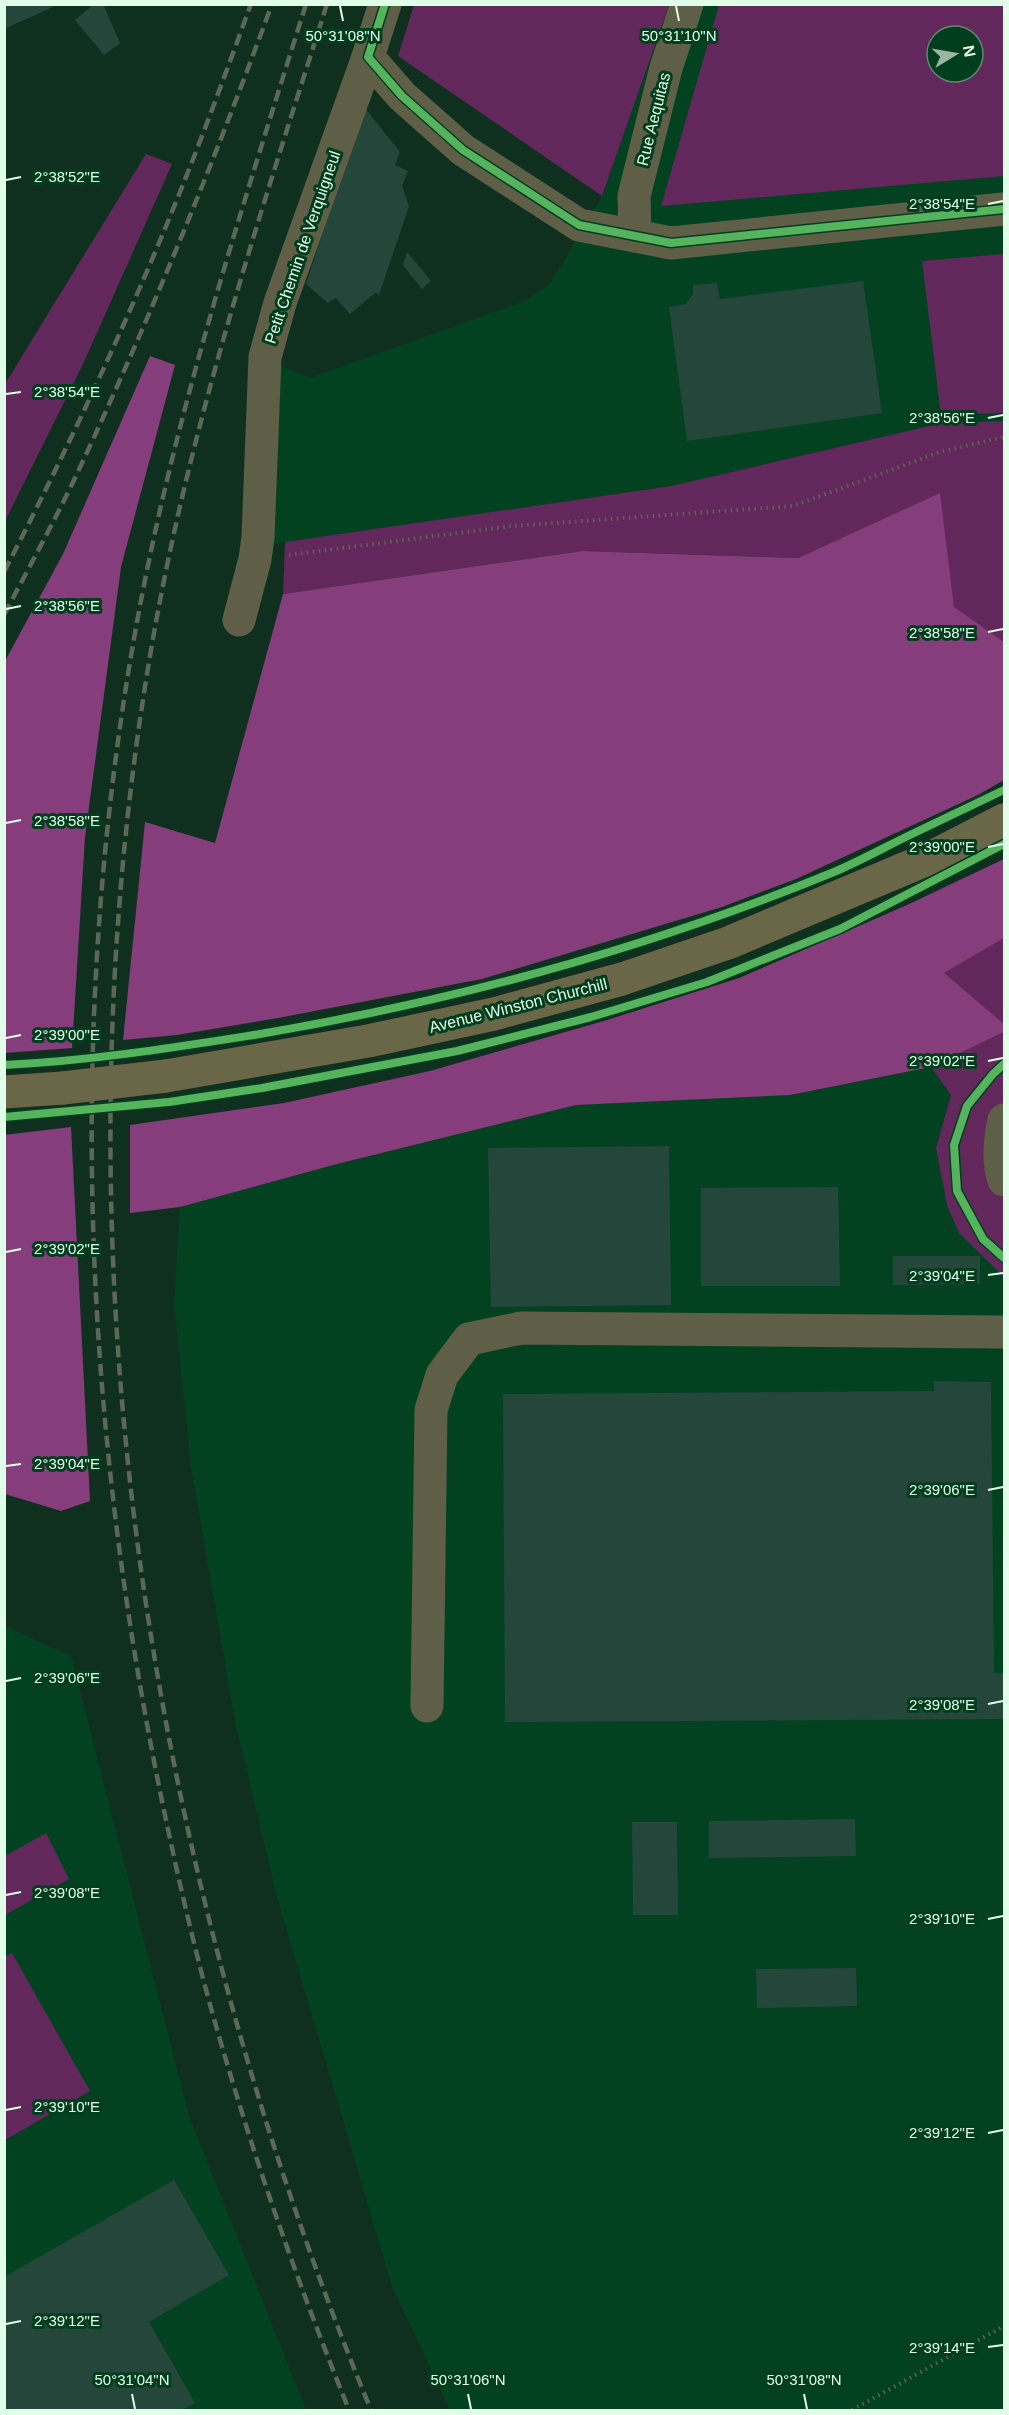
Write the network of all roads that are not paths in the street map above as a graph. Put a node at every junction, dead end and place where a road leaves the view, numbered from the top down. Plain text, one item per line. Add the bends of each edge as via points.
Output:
1 (385, 4) edge
2 (687, 4) edge
3 (368, 57) junction
4 (1005, 209) edge
5 (635, 236) junction
6 (239, 620) dead end
7 (1005, 820) edge
8 (4, 1092) edge
9 (1005, 1120) edge
10 (1005, 1180) edge
11 (1005, 1332) edge
12 (427, 1706) dead end

1 - 3 street, Petit Chemin de Verquigneul
2 - 5 street, Rue Aequitas via 666,68 634,196
3 - 5 street via 402,96 463,150 579,225
3 - 6 street, Petit Chemin de Verquigneul via 280,303 266,357 258,537
4 - 5 street via 671,243
7 - 8 main road, Avenue Winston Churchill, bridge via 930,858 728,943 622,979 494,1014 380,1039 166,1076
9 - 10 street via 999,1149
11 - 12 street via 521,1328 469,1340 442,1375 431,1410

